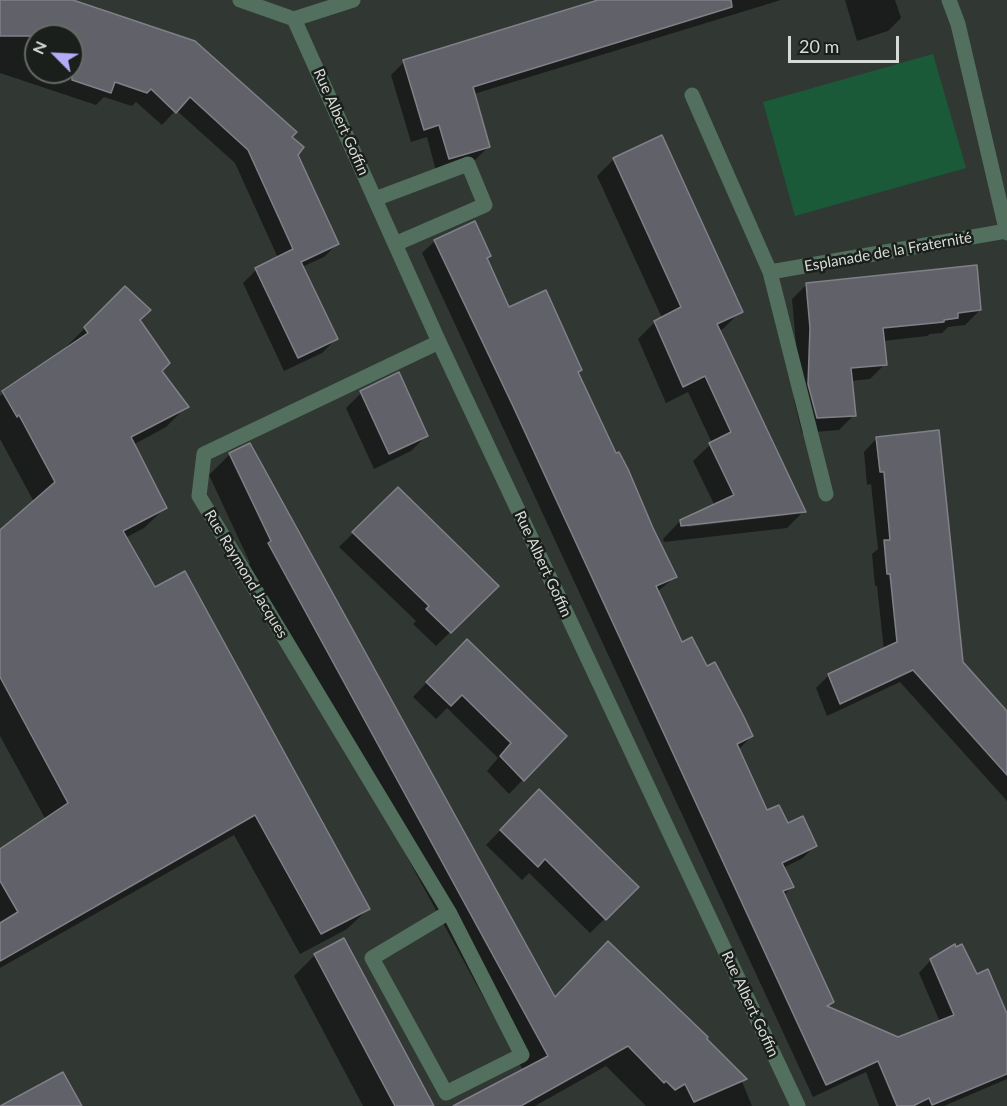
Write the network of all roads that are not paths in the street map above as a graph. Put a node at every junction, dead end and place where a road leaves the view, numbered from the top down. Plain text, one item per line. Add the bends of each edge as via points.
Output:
1 (240, 0) edge
2 (353, 0) edge
3 (949, 0) edge
4 (294, 19) junction
5 (692, 95) dead end
6 (375, 199) junction
7 (1007, 232) edge
8 (395, 244) junction
9 (770, 272) junction
10 (439, 342) junction
11 (826, 494) dead end
12 (449, 912) junction
13 (798, 1106) edge

1 - 4 street
2 - 4 street
3 - 7 street
4 - 6 street, Rue Albert Goffin
5 - 9 street
6 - 8 street, Rue Albert Goffin
6 - 8 street via 468,164 485,205
7 - 9 street, Esplanade de la Fraternité
8 - 10 street, Rue Albert Goffin
9 - 11 street
10 - 12 street, Rue Raymond Jacques via 204,454 199,496
10 - 13 street, Rue Albert Goffin
12 - 12 street, Rue Raymond Jacques via 522,1055 446,1093 372,958

